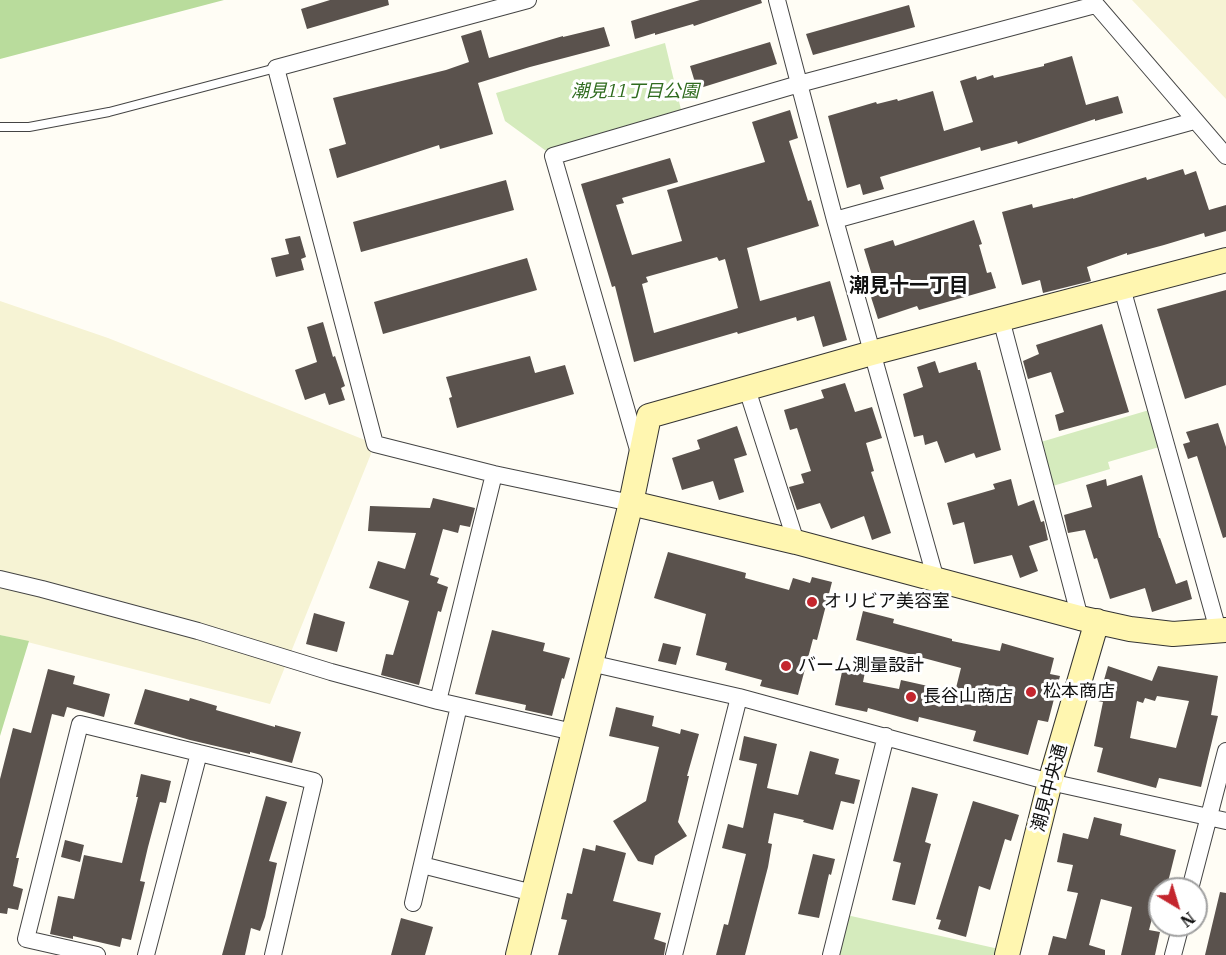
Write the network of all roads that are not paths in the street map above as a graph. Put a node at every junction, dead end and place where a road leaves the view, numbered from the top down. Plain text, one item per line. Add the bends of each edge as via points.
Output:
1 (528, 0) edge
2 (777, 0) edge
3 (1094, 2) edge
4 (276, 68) junction
5 (799, 84) junction
6 (1194, 121) junction
7 (0, 127) edge
8 (1226, 156) edge
9 (835, 220) junction
10 (1226, 260) edge
11 (1122, 288) junction
12 (1001, 319) junction
13 (872, 353) junction
14 (747, 389) junction
15 (640, 457) junction
16 (494, 474) junction
17 (631, 503) junction
18 (796, 542) junction
19 (0, 579) edge
20 (936, 580) junction
21 (1089, 620) junction
22 (1222, 630) edge
23 (590, 663) junction
24 (739, 697) junction
25 (438, 701) junction
26 (459, 706) junction
27 (573, 732) junction
28 (886, 736) junction
29 (1226, 751) edge
30 (199, 753) junction
31 (1050, 782) junction
32 (1207, 816) junction
33 (1226, 821) edge
34 (422, 865) junction
35 (1193, 877) edge
36 (533, 893) junction
37 (413, 903) dead end
38 (1178, 937) edge
39 (97, 955) edge
40 (146, 955) edge
41 (273, 955) edge
42 (518, 955) edge
43 (674, 955) edge
44 (831, 955) edge
45 (1007, 955) edge
46 (1173, 955) edge

1 - 4 street
2 - 5 street
3 - 5 street
3 - 6 street
4 - 7 lane via 109,112 29,127
4 - 16 street via 375,444
5 - 9 street
5 - 15 street via 553,156
6 - 8 street
6 - 9 street
9 - 13 street
10 - 11 street
11 - 12 street
11 - 22 street
12 - 13 street
12 - 21 street
13 - 14 street
13 - 20 street
14 - 15 street via 649,416
14 - 18 street
15 - 17 street
16 - 17 street
16 - 25 street
17 - 18 street
17 - 23 street
18 - 20 street
19 - 25 street via 198,631
20 - 21 street
21 - 22 street via 1173,634
21 - 31 street, 潮見中央通
23 - 24 street
23 - 27 street
24 - 28 street
24 - 43 street
25 - 26 street
26 - 27 street
26 - 34 street
27 - 36 street
28 - 31 street
28 - 44 street
29 - 32 street
30 - 39 street via 80,724 26,939
30 - 40 street
30 - 41 street via 314,781
31 - 32 street
31 - 45 street, 潮見中央通
32 - 33 street
32 - 35 street
34 - 36 street
34 - 37 street
36 - 42 street
38 - 46 street

